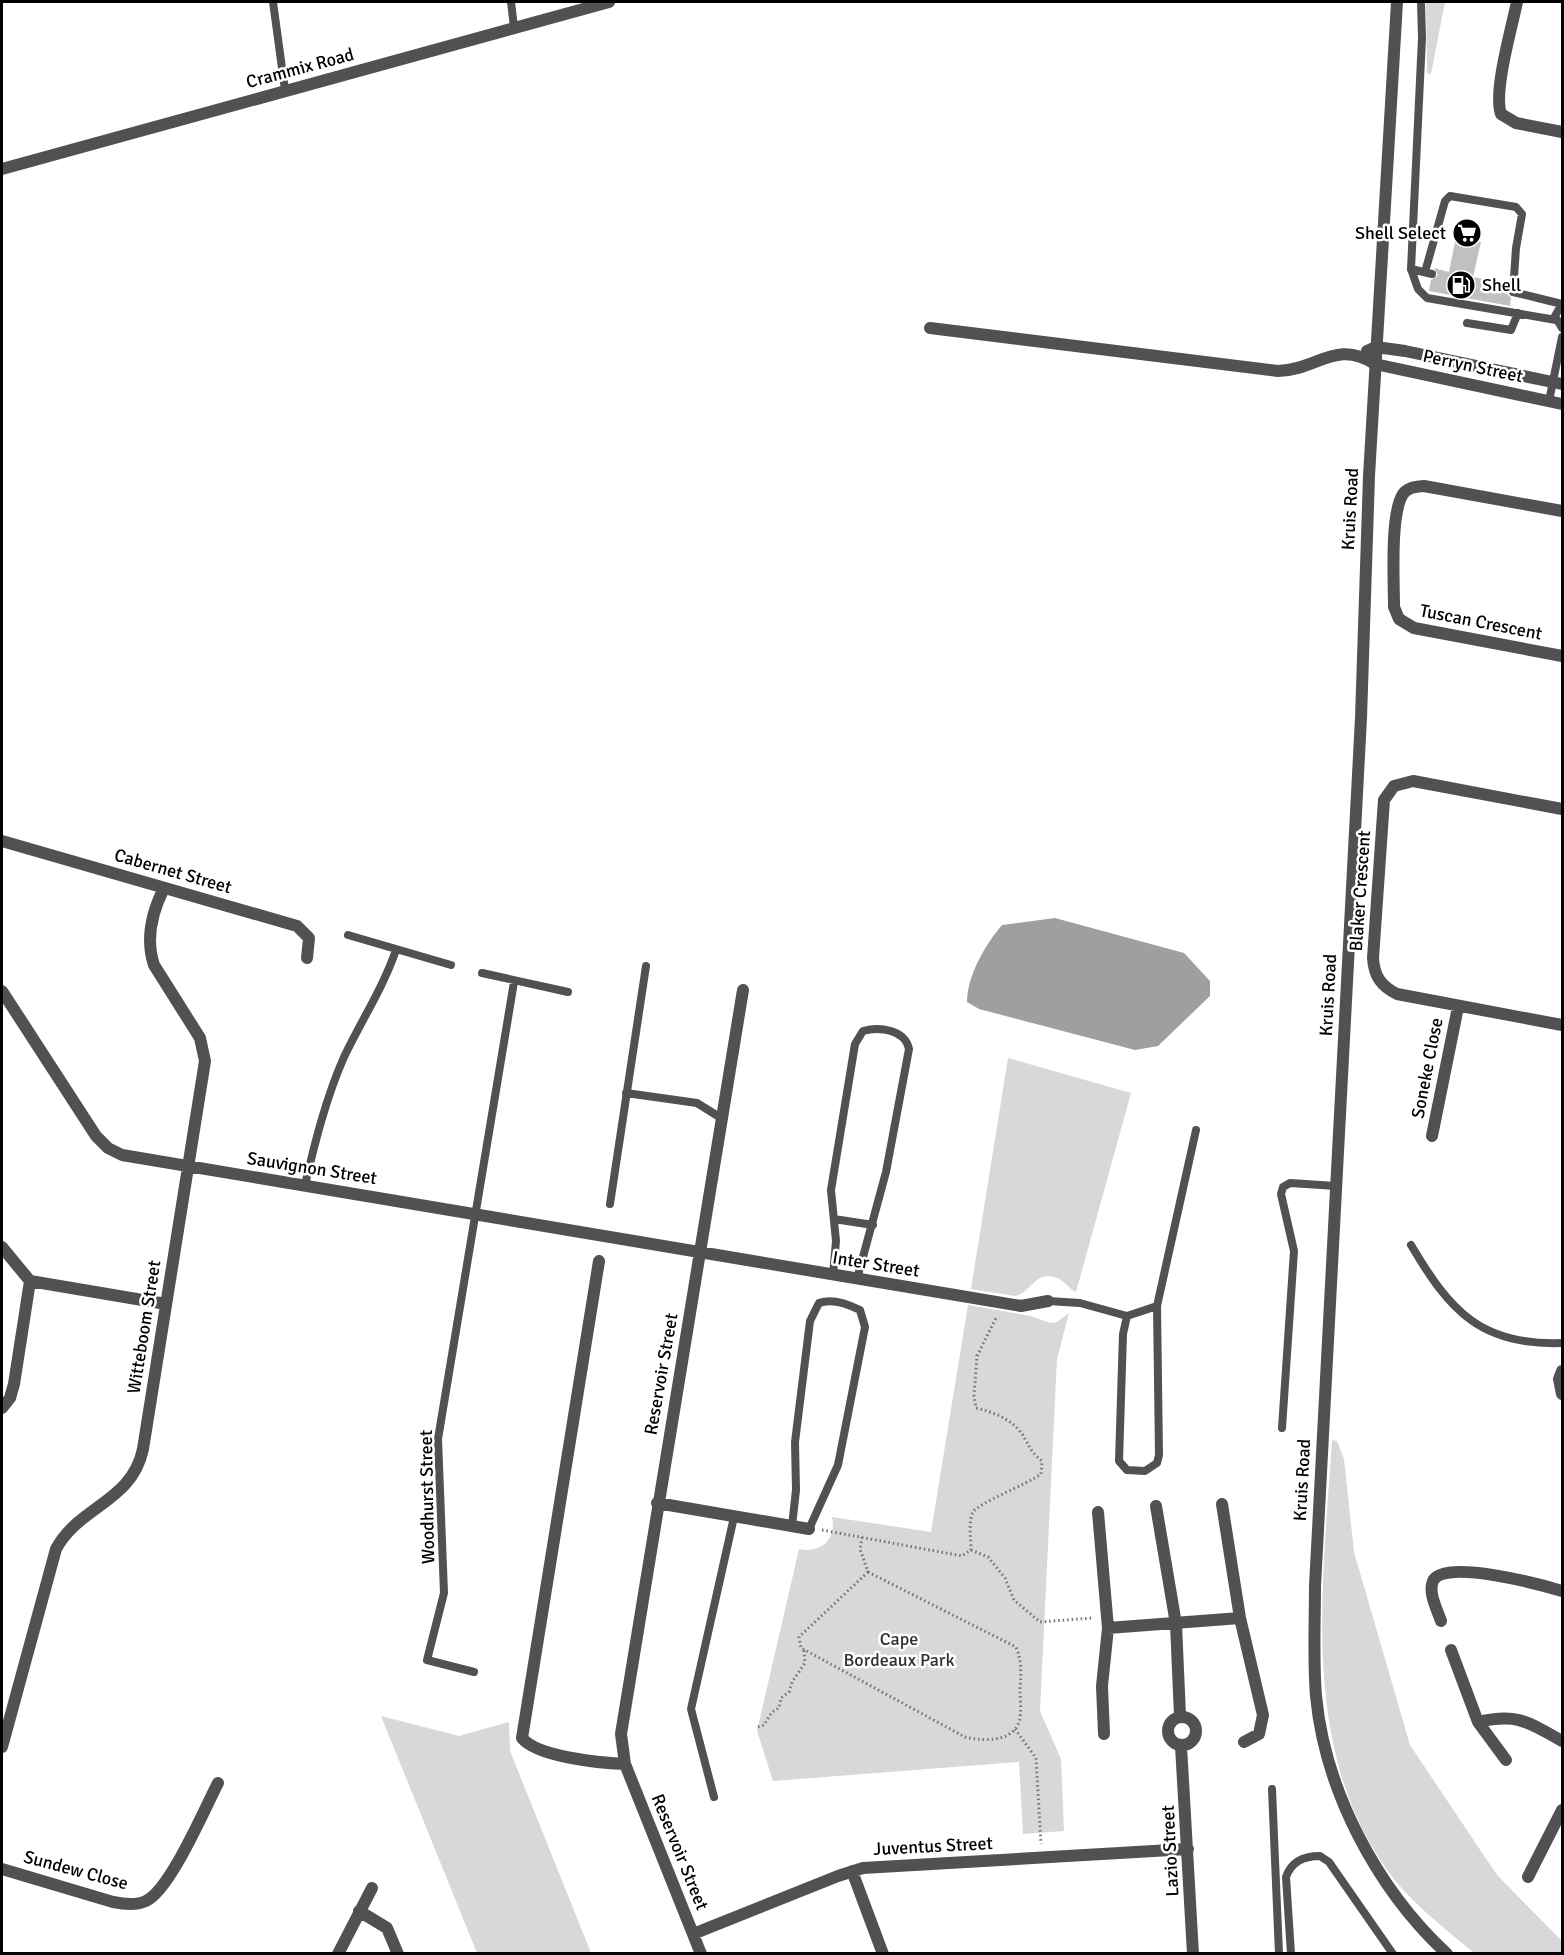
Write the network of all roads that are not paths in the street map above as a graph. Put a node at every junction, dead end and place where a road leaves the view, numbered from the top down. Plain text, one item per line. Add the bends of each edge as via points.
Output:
1 (273, 2) edge
2 (511, 2) edge
3 (609, 2) edge
4 (1397, 2) edge
5 (1421, 2) edge
6 (1517, 2) edge
7 (514, 27) junction
8 (285, 90) junction
9 (1563, 132) edge
10 (2, 169) edge
11 (1411, 269) junction
12 (1562, 304) edge
13 (1518, 313) junction
14 (1556, 320) junction
15 (1467, 323) dead end
16 (930, 328) dead end
17 (1563, 328) edge
18 (1563, 337) edge
19 (1376, 347) junction
20 (1360, 354) junction
21 (1376, 364) junction
22 (1558, 383) edge
23 (1549, 401) junction
24 (1563, 404) edge
25 (1563, 511) edge
26 (1563, 656) edge
27 (1563, 809) edge
28 (2, 841) edge
29 (164, 888) junction
30 (348, 935) dead end
31 (396, 950) junction
32 (307, 958) dead end
33 (451, 964) dead end
34 (646, 966) dead end
35 (482, 973) dead end
36 (514, 982) junction
37 (743, 990) dead end
38 (2, 991) edge
39 (568, 992) dead end
40 (1458, 1007) junction
41 (1563, 1025) edge
42 (626, 1093) junction
43 (721, 1118) junction
44 (1196, 1130) dead end
45 (1432, 1136) dead end
46 (188, 1165) junction
47 (305, 1185) junction
48 (1336, 1186) junction
49 (610, 1204) dead end
50 (476, 1213) junction
51 (834, 1220) junction
52 (873, 1225) junction
53 (1411, 1245) dead end
54 (2, 1247) edge
55 (699, 1251) junction
56 (599, 1261) dead end
57 (833, 1275) junction
58 (857, 1279) junction
59 (30, 1281) junction
60 (1048, 1301) joint
61 (166, 1304) junction
62 (1157, 1306) junction
63 (1127, 1316) junction
64 (1563, 1343) edge
65 (1563, 1371) edge
66 (1563, 1394) edge
67 (2, 1408) edge
68 (1282, 1428) dead end
69 (657, 1503) junction
70 (1222, 1504) dead end
71 (1156, 1506) dead end
72 (1098, 1512) dead end
73 (734, 1517) junction
74 (792, 1526) junction
75 (809, 1529) joint
76 (1563, 1591) edge
77 (1240, 1618) junction
78 (1441, 1621) dead end
79 (1176, 1624) junction
80 (1108, 1628) junction
81 (1451, 1650) dead end
82 (474, 1672) dead end
83 (1180, 1716) junction
84 (1478, 1722) junction
85 (1104, 1734) dead end
86 (1563, 1741) edge
87 (1244, 1742) dead end
88 (1181, 1746) junction
89 (2, 1747) edge
90 (1506, 1760) dead end
91 (625, 1764) junction
92 (218, 1783) dead end
93 (1272, 1789) dead end
94 (714, 1797) dead end
95 (1563, 1810) edge
96 (1188, 1849) junction
97 (2, 1869) edge
98 (852, 1871) junction
99 (1528, 1877) dead end
100 (372, 1888) dead end
101 (359, 1911) junction
102 (693, 1934) junction
103 (338, 1953) edge
104 (398, 1953) edge
105 (701, 1953) edge
106 (884, 1953) edge
107 (1193, 1953) edge
108 (1279, 1953) edge
109 (1291, 1953) edge
110 (1394, 1953) edge
111 (1447, 1953) edge

1 - 8 lane
2 - 7 lane
3 - 7 street, Crammix Road
4 - 19 street, Kruis Road
5 - 11 lane
6 - 9 street via 1498,107 1501,114 1516,123
7 - 8 street, Crammix Road
8 - 10 street, Crammix Road
11 - 12 lane via 1429,273 1445,201 1450,195 1516,207 1522,214 1513,292
11 - 13 lane via 1418,289 1427,298
12 - 14 lane
13 - 14 lane
13 - 15 lane via 1511,330
14 - 17 lane
16 - 20 street via 1278,371 1330,355
18 - 22 lane
19 - 20 street
19 - 21 street, Kruis Road
19 - 22 street, Perryn Street
20 - 21 street, Perryn Street
21 - 23 street, Perryn Street
21 - 48 street, Kruis Road
22 - 23 lane
23 - 24 street, Perryn Street
25 - 26 street, Tuscan Crescent via 1424,486 1411,487 1403,494 1396,517 1394,607 1399,619 1414,628
27 - 40 street, Blaker Crescent via 1413,781 1388,791 1383,810 1374,969 1386,989 1397,994
28 - 29 street, Cabernet Street
29 - 32 street, Cabernet Street via 297,926 309,938
29 - 46 street, Witteboom Street via 151,926 150,953 200,1038 205,1061
30 - 31 lane
31 - 33 lane
31 - 47 lane via 387,978 345,1056
34 - 42 lane
35 - 36 lane
36 - 39 lane
36 - 50 lane
37 - 43 street, Reservoir Street
38 - 46 street, Sauvignon Street via 96,1136 108,1148 122,1155
40 - 41 street, Blaker Crescent
40 - 45 street, Soneke Close
42 - 43 lane via 697,1103
42 - 49 lane
43 - 55 street, Reservoir Street
44 - 62 lane
46 - 47 street, Sauvignon Street
46 - 61 street, Witteboom Street
47 - 50 street, Sauvignon Street
48 - 68 lane via 1290,1183 1281,1194 1294,1251
48 - 111 street, Kruis Road via 1315,1586 1316,1697 1332,1773 1358,1837 1388,1885 1425,1933
50 - 55 street, Sauvignon Street
50 - 82 lane, Woodhurst Street via 438,1439 444,1593 427,1660
51 - 52 lane
51 - 52 lane via 831,1190 855,1044 863,1031 889,1030 901,1035 909,1049
51 - 57 lane
52 - 58 lane
53 - 64 lane via 1444,1295 1478,1325 1521,1342
54 - 59 street
55 - 57 street, Inter Street
55 - 69 street, Reservoir Street
56 - 91 street via 553,1557 521,1730 522,1738 532,1746 590,1762
57 - 58 street, Inter Street
58 - 60 street, Inter Street via 1021,1305
59 - 61 street
59 - 67 street via 14,1384
60 - 63 lane via 1080,1303
61 - 89 street, Witteboom Street via 140,1460 125,1487 69,1529 56,1549
62 - 63 lane
62 - 63 lane via 1159,1455 1157,1464 1145,1471 1127,1470 1119,1461 1123,1334
65 - 66 street via 1559,1379
69 - 73 street
69 - 91 street, Reservoir Street via 621,1734
70 - 77 street
71 - 79 street
72 - 80 street
73 - 74 street
73 - 94 lane via 691,1708
74 - 75 street
74 - 75 lane via 795,1442 810,1321 819,1303 827,1300 860,1310 865,1327 838,1465
76 - 78 street via 1485,1574 1442,1572 1431,1591
77 - 79 street
77 - 87 street via 1263,1715 1259,1734
79 - 80 street
79 - 83 street
80 - 85 street via 1102,1686
81 - 84 street
83 - 88 street via 1170,1721 1167,1731 1171,1742
83 - 88 street via 1192,1719 1197,1730 1192,1742
84 - 86 street via 1510,1717
84 - 90 street
88 - 96 street, Lazio Street
91 - 102 street, Reservoir Street
92 - 97 street, Sundew Close via 164,1887 147,1901 113,1902
93 - 108 lane
95 - 99 street
96 - 98 street, Juventus Street
96 - 107 street, Lazio Street
98 - 102 street, Juventus Street
98 - 106 street
100 - 101 street
101 - 103 street
101 - 104 street via 387,1928
102 - 105 street, Reservoir Street
109 - 110 lane via 1286,1877 1296,1862 1314,1856 1329,1862

